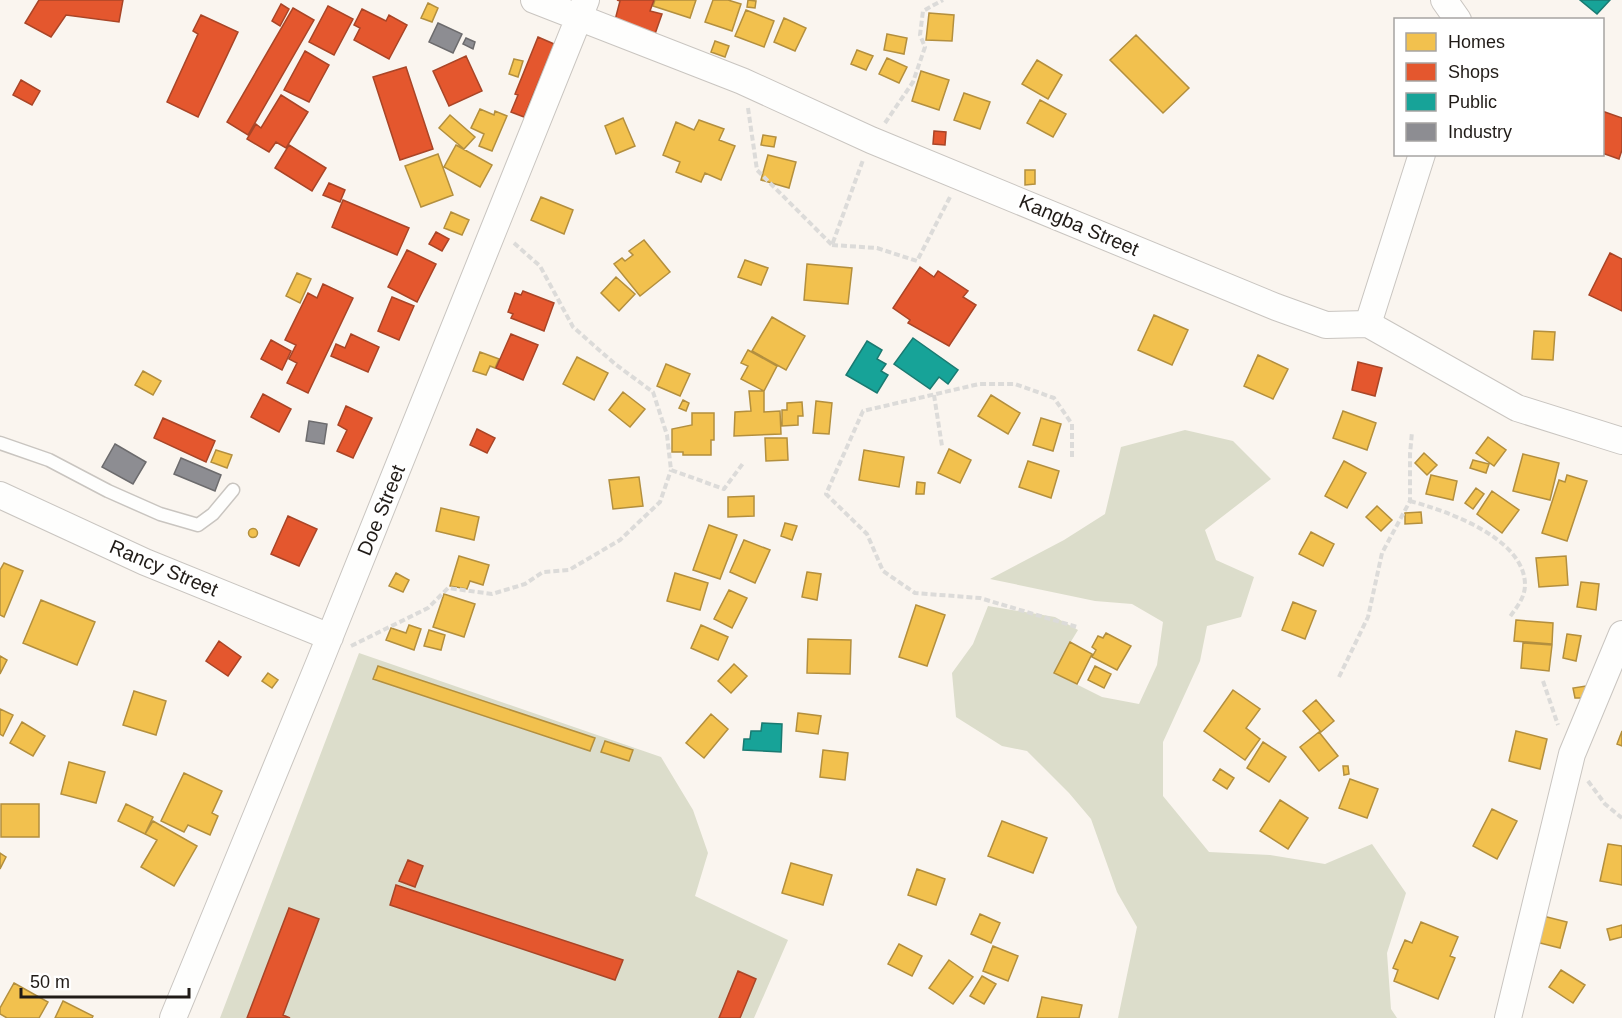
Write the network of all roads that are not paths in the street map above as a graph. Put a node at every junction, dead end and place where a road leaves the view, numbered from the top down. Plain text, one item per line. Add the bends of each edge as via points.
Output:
1 (534, 0) edge
2 (1444, 0) edge
3 (582, 9) edge
4 (1457, 18) edge
5 (1421, 156) edge
6 (1368, 324) junction
7 (1622, 441) edge
8 (0, 443) edge
9 (233, 490) dead end
10 (0, 495) edge
11 (1622, 634) edge
12 (330, 637) junction
13 (173, 1018) edge
14 (1508, 1018) edge

1 - 3 street, Kangba Street
2 - 4 street
3 - 6 street, Kangba Street via 872,140 1276,307 1326,326
3 - 12 street, Doe Street
5 - 6 street
6 - 7 street via 1517,408
8 - 9 lane via 49,460 160,514 198,525
10 - 12 street, Rancy Street via 146,562
11 - 14 street via 1570,761
12 - 13 street, Doe Street

